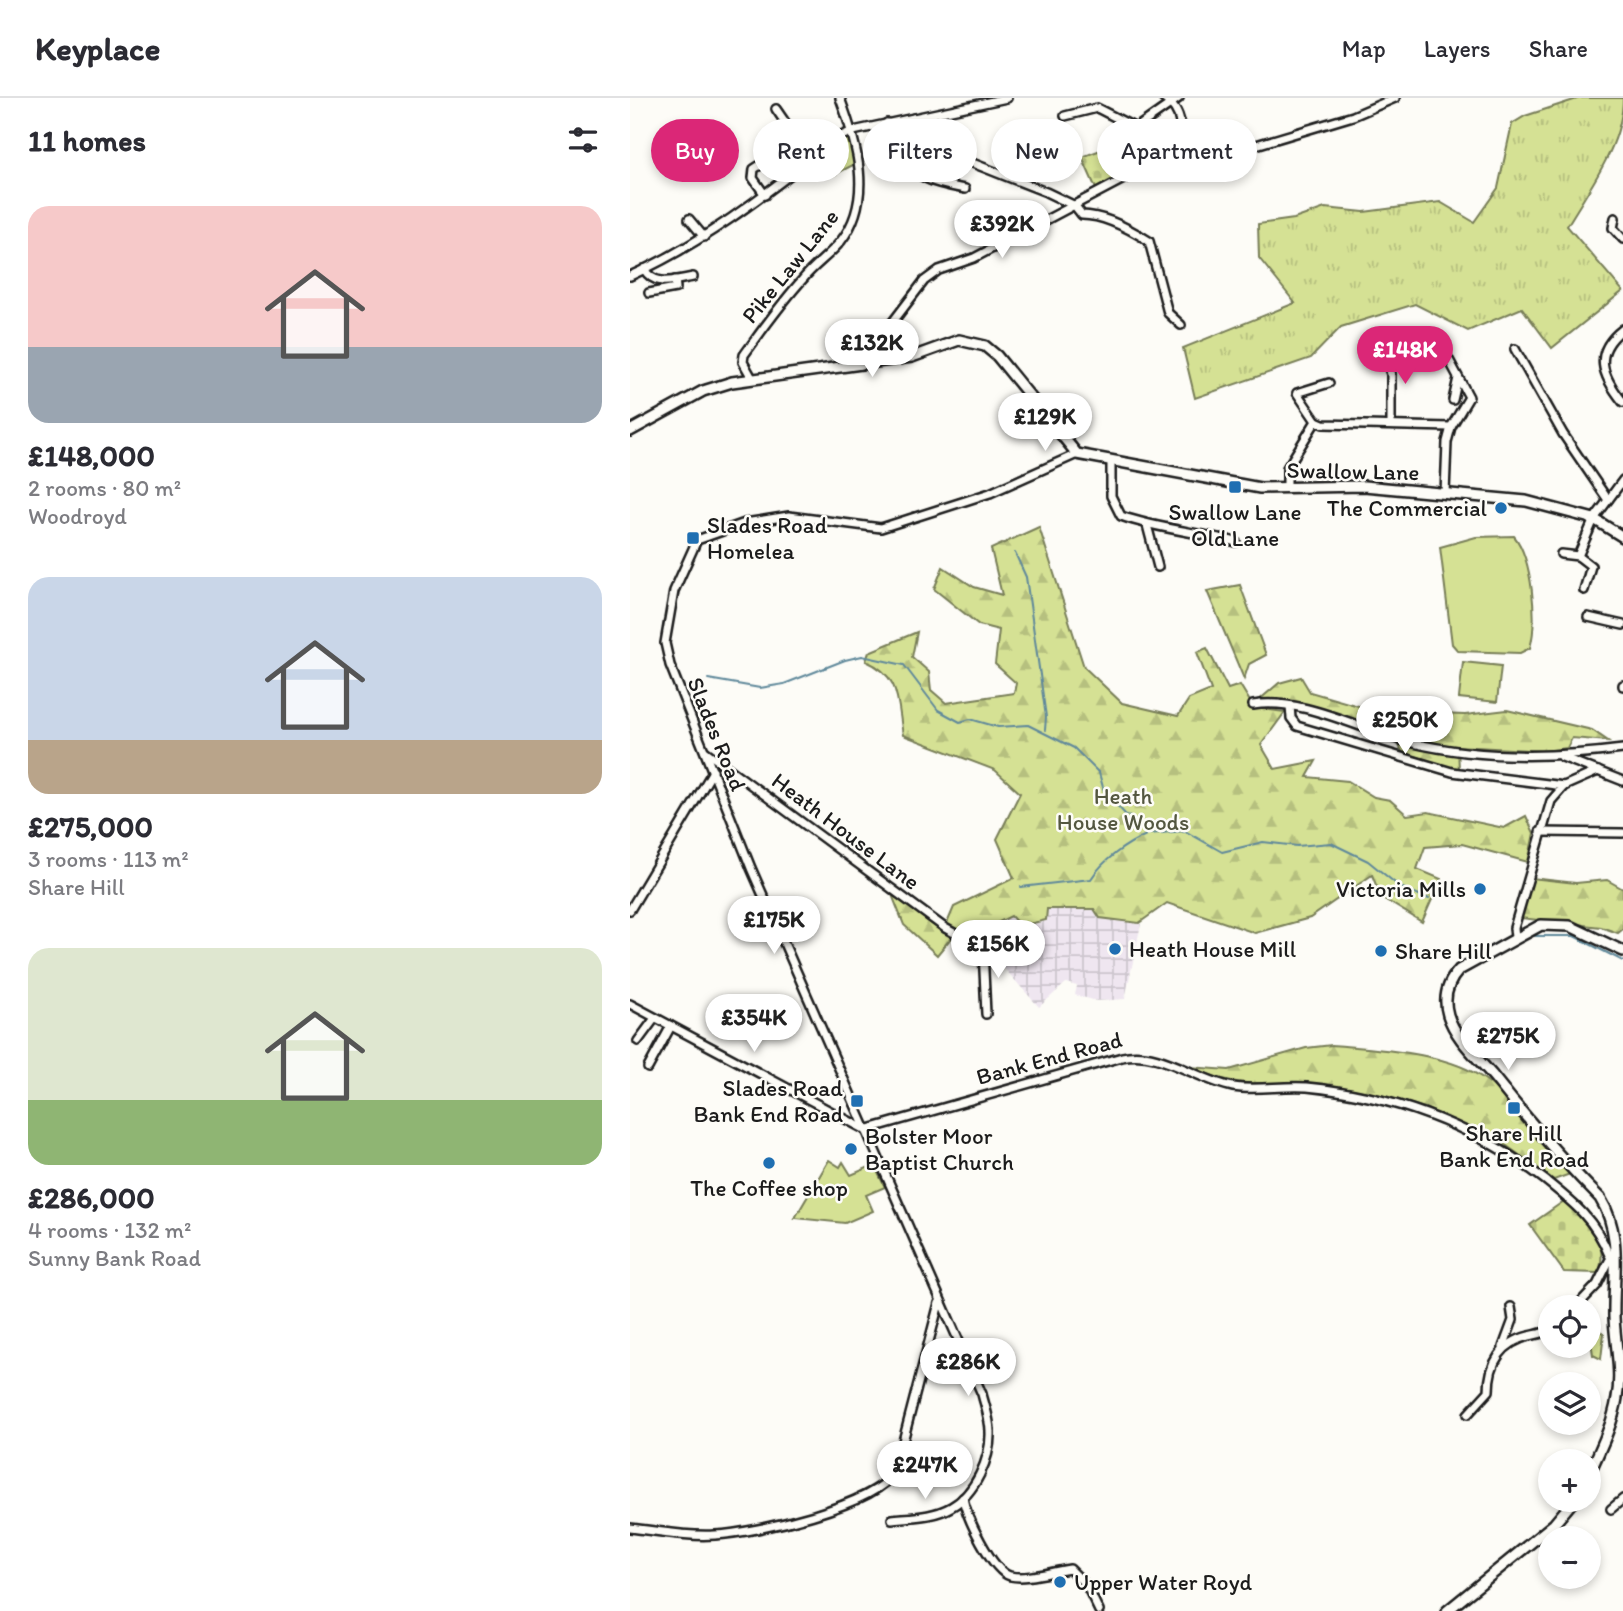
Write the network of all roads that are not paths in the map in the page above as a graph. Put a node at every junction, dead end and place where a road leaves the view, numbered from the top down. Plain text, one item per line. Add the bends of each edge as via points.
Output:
1 (840, 98) edge
2 (1007, 98) edge
3 (1163, 98) edge
4 (1179, 98) edge
5 (1395, 98) edge
6 (1172, 104) junction
7 (776, 109) dead end
8 (1065, 116) dead end
9 (914, 118) joint
10 (783, 119) edge
11 (909, 119) edge
12 (1179, 119) edge
13 (863, 129) edge
14 (853, 131) junction
15 (849, 134) edge
16 (1257, 145) edge
17 (977, 164) edge
18 (756, 182) edge
19 (781, 182) edge
20 (939, 182) edge
21 (1119, 182) edge
22 (965, 189) dead end
23 (765, 195) junction
24 (1075, 206) junction
25 (1615, 218) dead end
26 (689, 219) dead end
27 (704, 237) junction
28 (1623, 239) edge
29 (644, 269) junction
30 (630, 276) edge
31 (693, 277) dead end
32 (675, 279) junction
33 (649, 293) dead end
34 (1181, 325) dead end
35 (1623, 329) edge
36 (1402, 339) dead end
37 (1382, 348) junction
38 (1515, 349) dead end
39 (1364, 351) dead end
40 (1448, 358) dead end
41 (860, 366) junction
42 (752, 378) junction
43 (1458, 378) junction
44 (1329, 383) dead end
45 (1453, 400) dead end
46 (1623, 402) edge
47 (1315, 421) junction
48 (1391, 424) junction
49 (1451, 427) junction
50 (630, 431) edge
51 (1077, 454) junction
52 (1111, 463) junction
53 (1623, 480) edge
54 (1287, 488) junction
55 (1445, 493) junction
56 (1608, 500) junction
57 (1594, 519) junction
58 (1147, 526) junction
59 (1623, 537) edge
60 (1236, 542) dead end
61 (1561, 554) dead end
62 (1578, 556) junction
63 (1158, 567) dead end
64 (1584, 590) dead end
65 (1588, 617) dead end
66 (1623, 625) edge
67 (1253, 705) dead end
68 (1290, 706) junction
69 (1623, 749) edge
70 (704, 751) junction
71 (1561, 757) junction
72 (713, 771) junction
73 (1598, 771) junction
74 (1623, 781) edge
75 (1564, 786) junction
76 (1540, 832) junction
77 (1623, 833) edge
78 (630, 910) edge
79 (1516, 937) junction
80 (1623, 951) edge
81 (630, 1004) edge
82 (986, 1014) dead end
83 (655, 1018) junction
84 (671, 1026) junction
85 (638, 1041) dead end
86 (648, 1068) dead end
87 (865, 1130) junction
88 (1612, 1219) junction
89 (1609, 1258) junction
90 (1587, 1295) edge
91 (940, 1303) junction
92 (1511, 1307) dead end
93 (1614, 1313) junction
94 (1538, 1333) edge
95 (1502, 1349) junction
96 (1620, 1358) edge
97 (1621, 1395) edge
98 (1468, 1414) dead end
99 (1599, 1449) edge
100 (963, 1498) junction
101 (1623, 1500) edge
102 (1611, 1509) dead end
103 (1564, 1512) edge
104 (892, 1519) dead end
105 (630, 1528) edge
106 (1100, 1611) edge
107 (1447, 1611) edge

1 - 14 street
2 - 9 street
3 - 6 street
4 - 6 street
5 - 16 street via 1353,116
6 - 8 street via 1136,128 1097,108
6 - 12 street
7 - 10 street
9 - 11 street
13 - 14 street
14 - 15 street
14 - 42 street, Pike Law Lane via 860,166 856,218 841,242 770,317 744,355
17 - 24 street
18 - 23 street
19 - 23 street
20 - 22 street
21 - 24 street
23 - 27 street
24 - 34 street via 1082,215 1114,223 1149,241 1168,313
24 - 41 street via 924,281
25 - 28 street via 1613,228
26 - 27 street
27 - 29 street
29 - 30 street
29 - 32 street via 652,280
31 - 32 street
32 - 33 street via 673,291
35 - 46 street via 1606,346 1603,358 1604,373
36 - 37 street
37 - 39 street
37 - 48 street via 1391,374
38 - 56 street via 1563,434
40 - 43 street
41 - 42 street
41 - 51 street via 912,357 959,340 985,346
42 - 50 street via 703,391
43 - 45 street
43 - 49 street via 1469,397
44 - 47 street via 1297,393
47 - 48 street
47 - 54 street via 1287,468
48 - 49 street
49 - 55 street
51 - 52 street, Swallow Lane
51 - 70 street, Slades Road via 990,493 881,528 789,516 745,523 697,540 674,591 665,643
52 - 54 street, Swallow Lane via 1215,482
52 - 58 street via 1111,496 1121,516
53 - 56 street
54 - 55 street, Swallow Lane via 1364,486
55 - 57 street, Swallow Lane via 1526,501
56 - 57 street
57 - 59 street, Swallow Lane
57 - 62 street
58 - 60 street
58 - 63 street
61 - 62 street
62 - 64 street via 1591,566
65 - 66 street
67 - 68 street
68 - 71 street via 1411,743
68 - 75 street via 1297,726 1440,768
69 - 71 street
70 - 72 street, Slades Road
70 - 82 street, Heath House Lane via 944,928 983,949
71 - 73 street
72 - 78 street
72 - 87 street, Slades Road
73 - 74 street
73 - 75 street
75 - 76 street via 1550,801
76 - 77 street
76 - 79 street via 1514,928
79 - 80 street via 1541,925 1570,926
79 - 88 street via 1457,973 1446,994 1448,1016 1541,1138 1600,1198
81 - 83 street
83 - 84 street
83 - 85 street
84 - 86 street
84 - 87 street
87 - 89 street, Bank End Road via 1132,1055 1233,1087 1305,1087 1435,1116 1517,1158 1585,1214 1603,1237
87 - 91 street, Slades Road
88 - 89 street
88 - 93 street via 1618,1239
89 - 90 street
89 - 93 street
91 - 100 street, Slades Road via 982,1394 990,1434 976,1483
91 - 105 street via 895,1472 876,1489 842,1505 776,1525 718,1535
92 - 95 street via 1509,1335
93 - 96 street
94 - 95 street
95 - 98 street via 1489,1375 1489,1391
96 - 97 street
97 - 99 street
100 - 104 street via 935,1513
100 - 106 street via 965,1511 1003,1573 1015,1577 1070,1569 1087,1586
101 - 102 street
103 - 107 street

